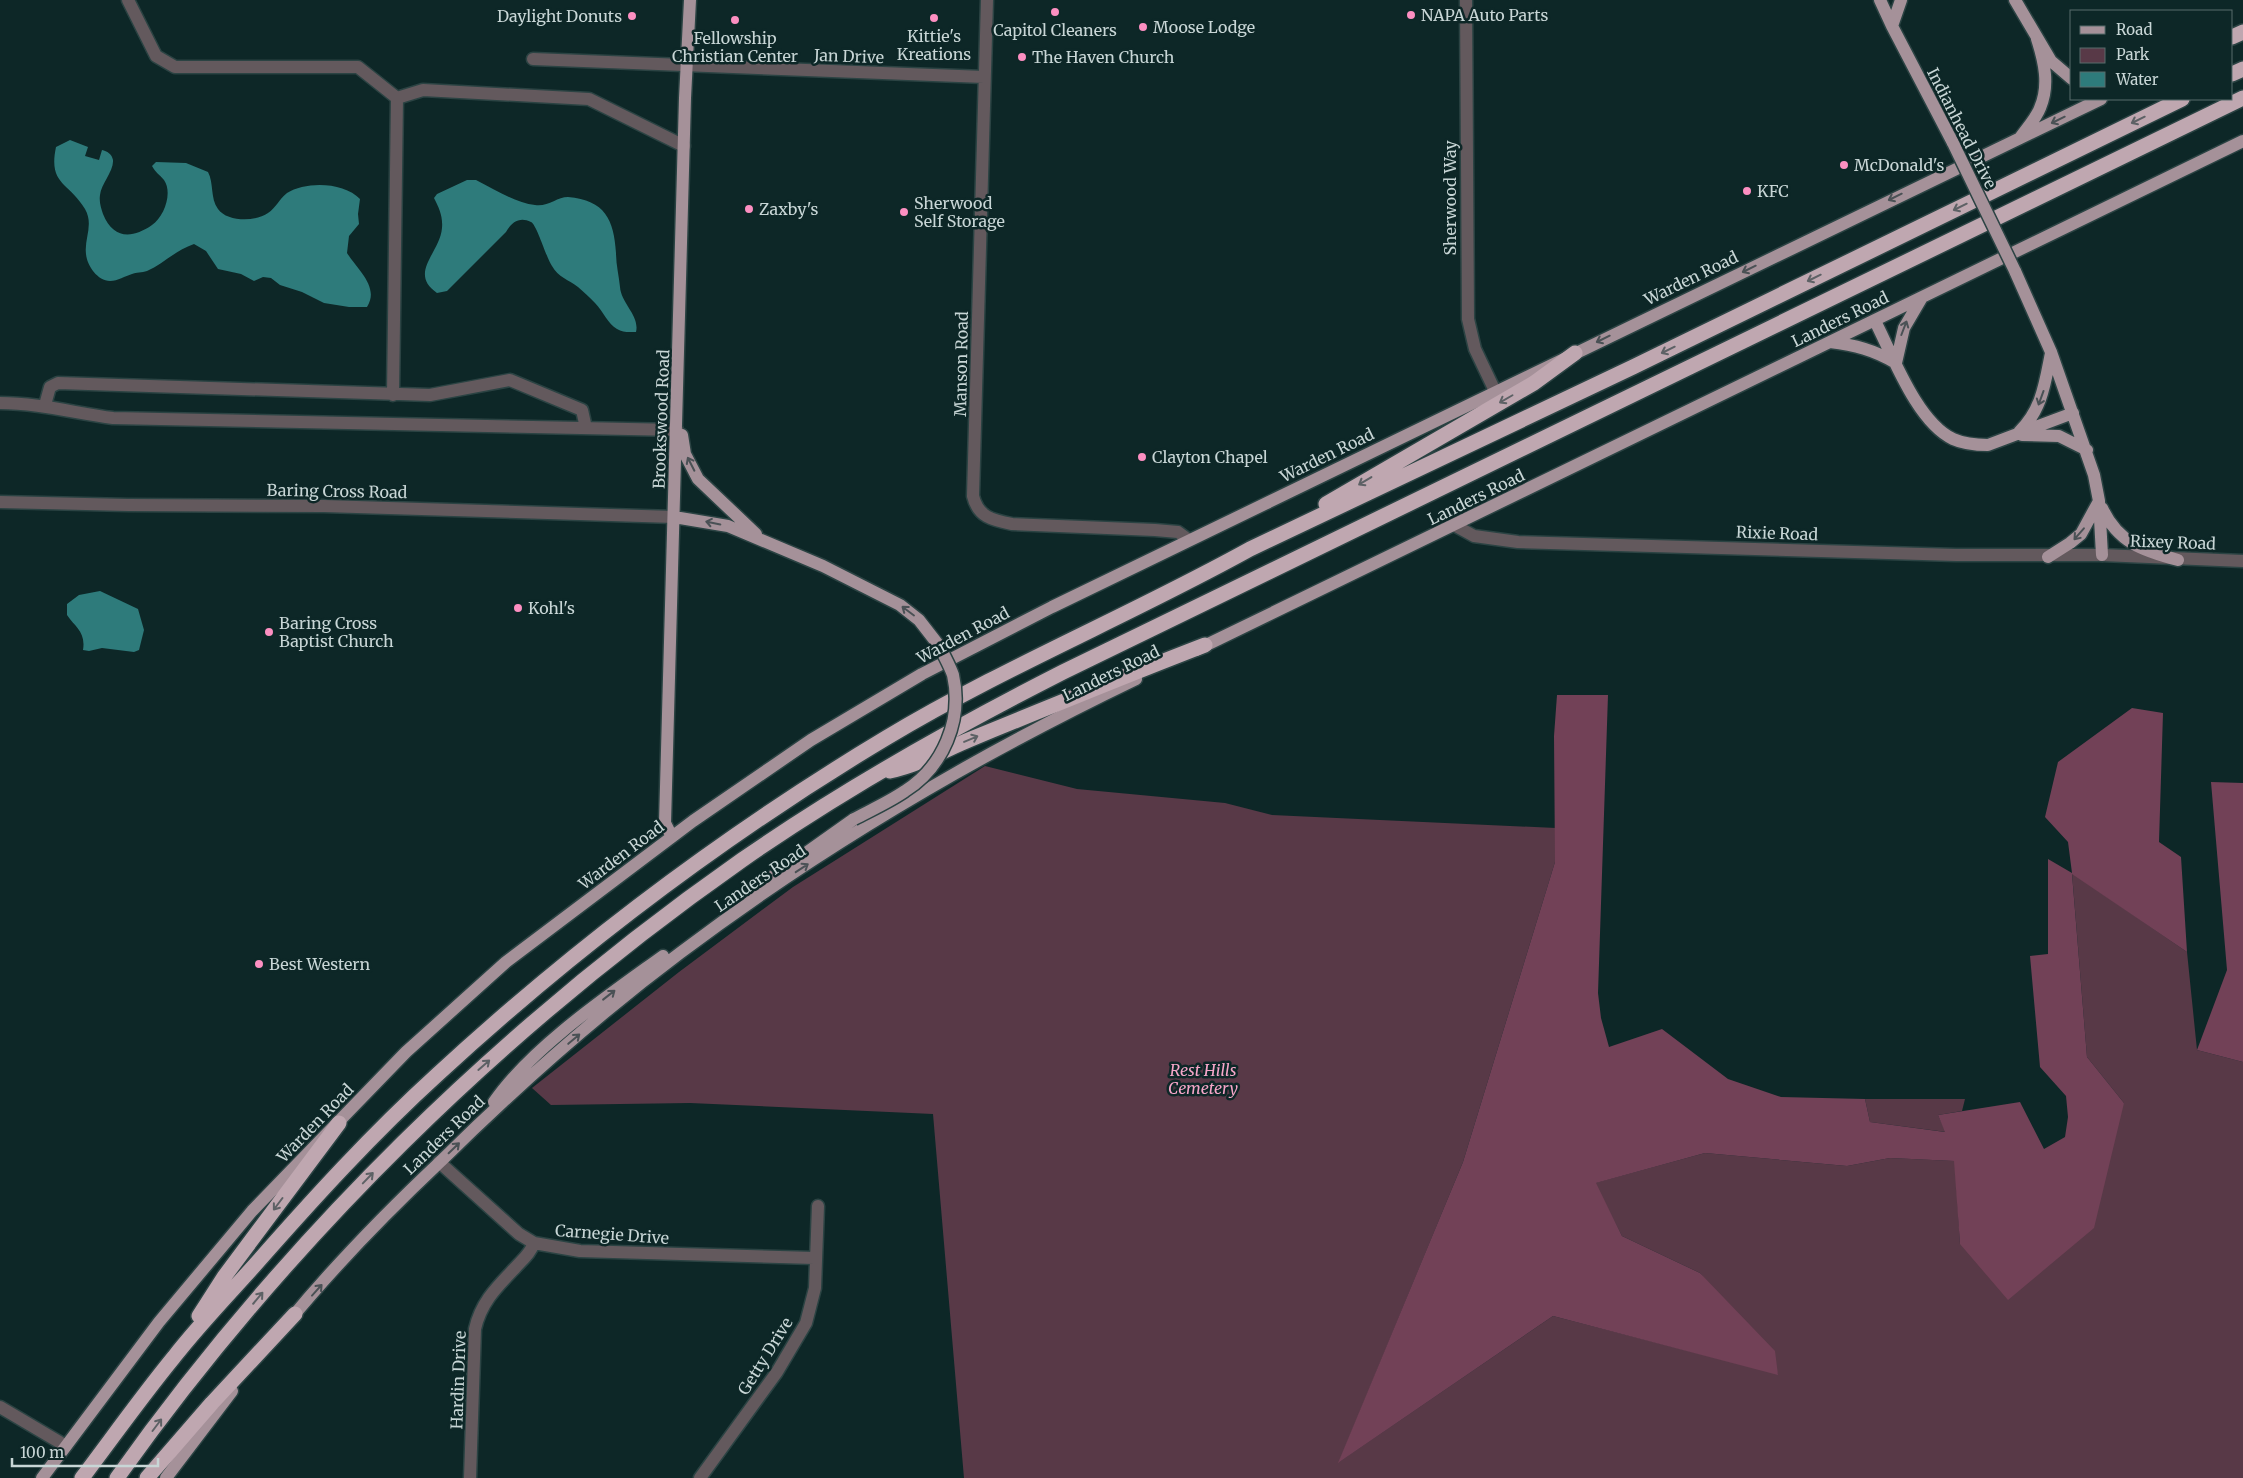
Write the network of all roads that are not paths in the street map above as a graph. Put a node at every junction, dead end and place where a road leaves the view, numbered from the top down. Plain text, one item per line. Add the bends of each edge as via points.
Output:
1 (128, 0) edge
2 (690, 0) edge
3 (987, 0) edge
4 (1466, 0) edge
5 (1870, 0) edge
6 (1880, 0) edge
7 (1901, 0) edge
8 (2015, 0) edge
9 (1892, 26) junction
10 (2037, 38) junction
11 (533, 59) dead end
12 (687, 66) junction
13 (984, 77) junction
14 (2070, 77) edge
15 (397, 98) junction
16 (2243, 98) edge
17 (2099, 100) edge
18 (2180, 100) edge
19 (2019, 139) junction
20 (2243, 141) edge
21 (684, 146) junction
22 (1922, 297) junction
23 (1875, 321) junction
24 (1829, 342) junction
25 (2051, 352) junction
26 (1575, 353) junction
27 (1896, 363) junction
28 (1495, 391) junction
29 (393, 395) junction
30 (0, 402) edge
31 (45, 405) junction
32 (678, 407) junction
33 (2073, 413) junction
34 (586, 428) junction
35 (677, 430) junction
36 (2015, 435) junction
37 (2087, 450) junction
38 (2099, 501) junction
39 (0, 502) edge
40 (674, 517) junction
41 (1454, 525) junction
42 (759, 538) junction
43 (1189, 540) junction
44 (1250, 549) junction
45 (2102, 556) junction
46 (2048, 557) junction
47 (2178, 560) junction
48 (2243, 561) edge
49 (1205, 645) junction
50 (876, 774) junction
51 (672, 837) junction
52 (480, 1122) junction
53 (339, 1123) junction
54 (439, 1162) junction
55 (818, 1206) dead end
56 (534, 1243) junction
57 (814, 1258) junction
58 (294, 1314) junction
59 (174, 1356) junction
60 (0, 1407) edge
61 (66, 1446) junction
62 (42, 1478) edge
63 (82, 1478) edge
64 (117, 1478) edge
65 (147, 1478) edge
66 (166, 1478) edge
67 (470, 1478) edge
68 (700, 1478) edge

1 - 15 street via 156,56 175,67 358,67
2 - 12 main road, Brookswood Road
3 - 13 street, Manson Road
4 - 28 street, Sherwood Way via 1468,319 1475,349
5 - 9 main road
6 - 9 main road, Indianhead Drive
7 - 9 main road
8 - 10 main road
9 - 25 main road, Indianhead Drive, bridge via 2016,271
10 - 14 main road via 2051,61
10 - 19 main road via 2045,62 2046,81 2040,109
11 - 12 street, Jan Drive
12 - 13 street, Jan Drive
12 - 21 main road, Brookswood Road
13 - 43 street, Manson Road via 975,504 992,520 1012,524 1178,532
15 - 21 street via 423,90 589,99
15 - 29 street
16 - 50 highway via 1072,668
17 -> 19 main road, Warden Road
18 -> 44 highway via 1592,387
19 -> 26 main road, Warden Road
20 - 22 main road, Landers Road
21 - 32 main road, Brookswood Road
22 - 23 main road, Landers Road
27 -> 22 main road via 1904,328
23 - 24 main road, Landers Road
23 - 27 main road
24 - 27 main road via 1870,349
24 - 41 main road, Landers Road
25 - 33 main road, Indianhead Drive
25 -> 36 main road via 2041,400 2028,423
26 - 28 main road, Warden Road
26 -> 44 highway via 1534,383
27 - 36 main road via 1918,406 1942,433 1954,440 1988,445
28 - 43 main road, Warden Road
29 - 31 street via 58,383 50,387
29 - 34 street via 430,395 510,380 582,410
30 - 31 street
31 - 34 street via 113,418
32 - 35 main road, Brookswood Road
42 -> 32 main road via 698,479 685,454
33 - 36 main road
33 - 37 main road, Indianhead Drive
34 - 35 street
35 - 40 main road, Brookswood Road
36 - 37 main road via 2057,436
37 - 38 main road, Indianhead Drive
38 - 45 main road
38 -> 46 main road via 2081,534
38 - 47 main road via 2108,521 2134,545
39 - 40 street, Baring Cross Road via 324,506
42 -> 40 main road via 728,526
40 - 51 main road, Brookswood Road via 665,823
41 - 46 street, Rixie Road via 1474,536 1518,542
41 - 49 main road, Landers Road
52 -> 42 main road, bridge via 506,1084 613,992 854,819 912,786 929,771 948,743 955,713 952,674 940,647 919,620 900,605 824,566
43 - 51 main road, Warden Road via 992,637 881,698 811,740
44 - 59 highway via 1203,576 976,688 892,735 769,812 642,902 556,970 390,1119 328,1183
45 - 46 street, Rixie Road
45 - 47 street, Rixey Road
47 - 48 street, Rixey Road
50 -> 49 highway via 911,767 970,739
52 -> 49 main road, Landers Road via 632,990 778,884 902,804 973,763
64 -> 50 highway via 206,1360 272,1281 386,1159 475,1073 662,918 744,859
51 - 53 main road, Warden Road via 506,962 406,1052
54 -> 52 main road, Landers Road
53 -> 59 highway via 224,1278
53 - 61 main road, Warden Road via 252,1211 159,1322
54 - 56 street, Carnegie Drive via 518,1234
58 -> 54 main road, Landers Road
55 - 57 street, Getty Drive
56 - 57 street, Carnegie Drive via 580,1251
56 - 67 street, Hardin Drive via 527,1257 487,1298 478,1317
57 - 68 street, Getty Drive via 814,1288 806,1323 777,1372
58 - 65 highway
58 - 66 main road, Landers Road
59 - 63 highway
60 - 61 street
61 - 62 main road, Warden Road

